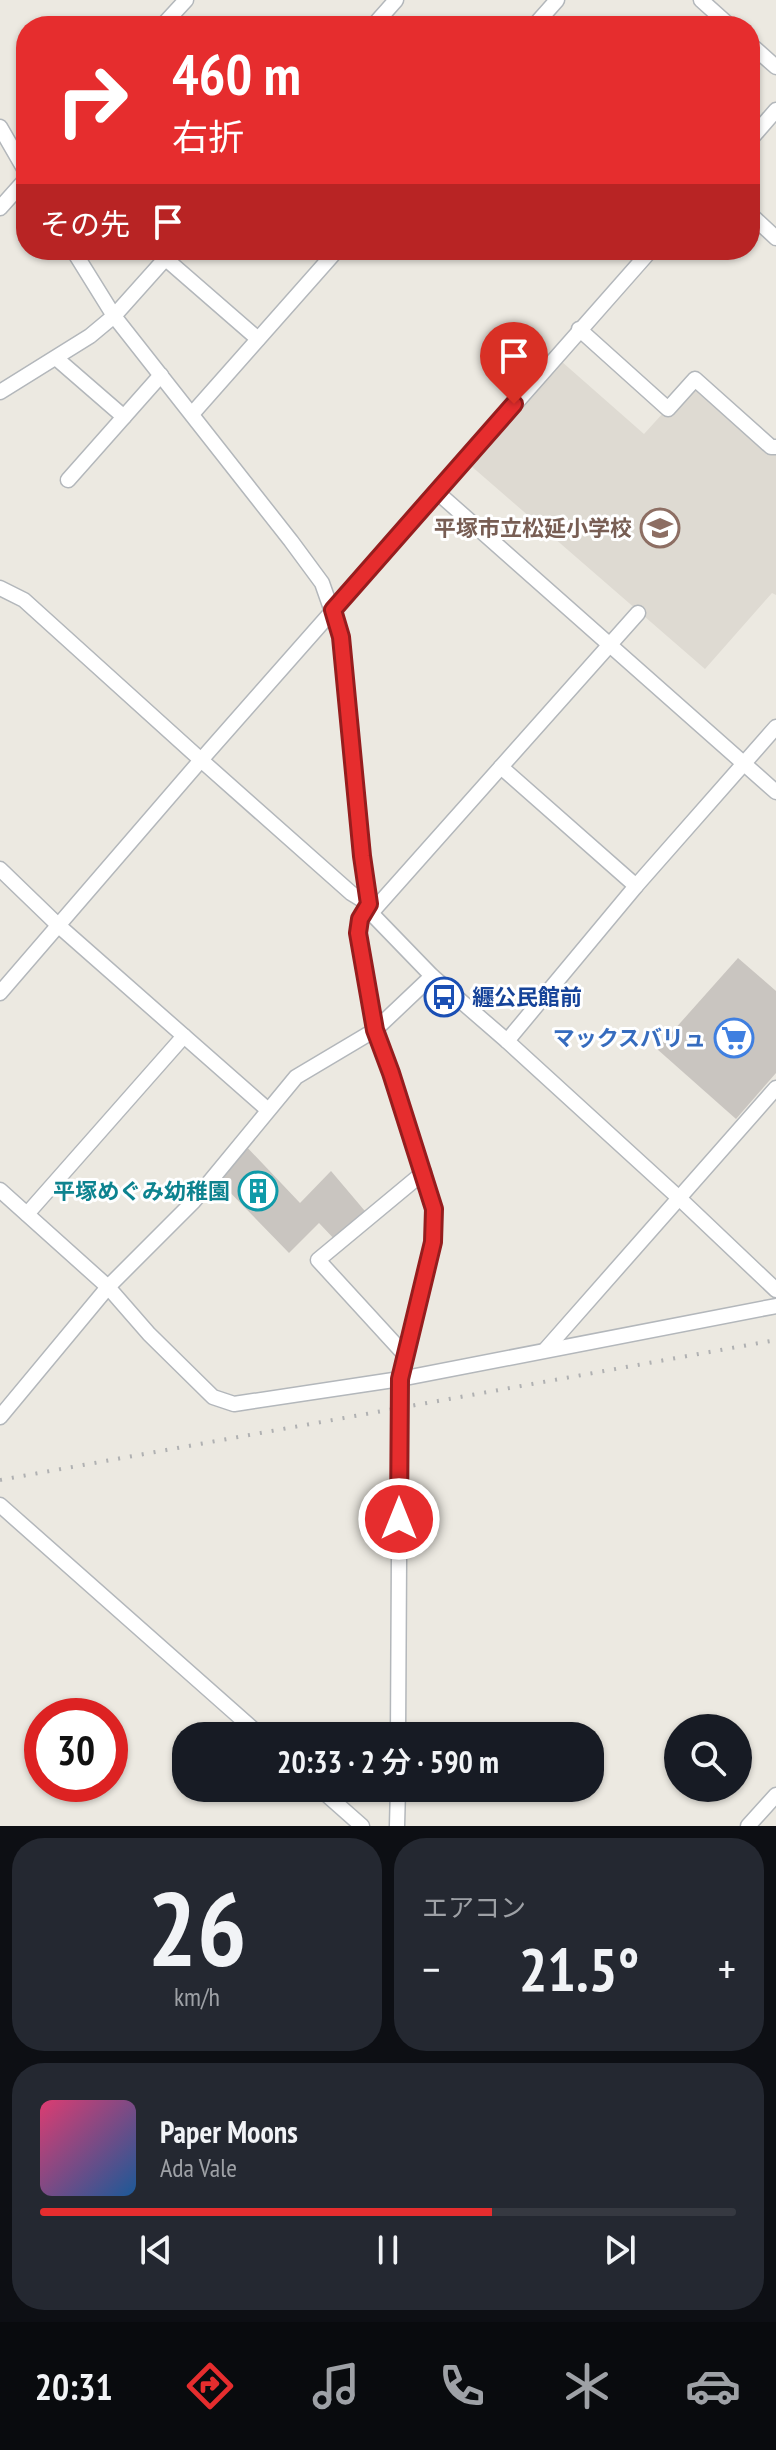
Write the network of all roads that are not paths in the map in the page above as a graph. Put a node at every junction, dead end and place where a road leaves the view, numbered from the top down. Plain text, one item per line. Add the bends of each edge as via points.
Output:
1 (186, 0) edge
2 (396, 0) edge
3 (557, 0) edge
4 (701, 0) edge
5 (171, 16) edge
6 (382, 16) edge
7 (543, 16) edge
8 (719, 16) edge
9 (760, 53) edge
10 (776, 67) edge
11 (776, 110) edge
12 (0, 127) edge
13 (760, 128) edge
14 (16, 155) edge
15 (16, 190) edge
16 (0, 208) edge
17 (760, 223) edge
18 (776, 238) edge
19 (79, 260) edge
20 (164, 260) edge
21 (175, 260) edge
22 (328, 260) edge
23 (642, 260) edge
24 (114, 316) junction
25 (579, 329) junction
26 (258, 339) junction
27 (56, 358) junction
28 (161, 375) junction
29 (0, 392) edge
30 (192, 414) junction
31 (124, 417) junction
32 (776, 447) edge
33 (68, 480) dead end
34 (437, 492) junction
35 (0, 588) edge
36 (333, 610) junction
37 (638, 613) dead end
38 (610, 645) junction
39 (776, 727) edge
40 (201, 760) junction
41 (744, 764) junction
42 (501, 767) junction
43 (776, 792) edge
44 (0, 869) edge
45 (636, 886) junction
46 (370, 909) junction
47 (59, 926) junction
48 (432, 976) junction
49 (0, 993) edge
50 (375, 1030) junction
51 (184, 1036) junction
52 (507, 1041) junction
53 (776, 1088) edge
54 (268, 1110) junction
55 (424, 1172) junction
56 (0, 1190) edge
57 (679, 1198) junction
58 (27, 1214) junction
59 (108, 1287) junction
60 (776, 1290) edge
61 (776, 1306) edge
62 (546, 1349) junction
63 (406, 1356) junction
64 (400, 1379) junction
65 (0, 1417) edge
66 (0, 1505) edge
67 (245, 1722) edge
68 (398, 1722) edge
69 (776, 1795) edge
70 (335, 1802) edge
71 (398, 1802) edge
72 (362, 1826) edge
73 (397, 1826) edge
74 (748, 1826) edge

1 - 5 street
2 - 6 street
3 - 7 street
4 - 8 street
9 - 10 street
11 - 13 street
12 - 14 street
15 - 16 street
17 - 18 street
19 - 24 street
20 - 24 street
21 - 26 street
22 - 26 street
23 - 25 street
24 - 27 street
24 - 28 street
25 - 32 street via 668,409 695,379
25 - 34 street
26 - 30 street
27 - 29 street
27 - 31 street
28 - 30 street
28 - 31 street
30 - 36 street via 322,583
31 - 33 street
34 - 36 street
34 - 38 street
35 - 40 street via 24,600
36 - 40 street
36 - 46 street via 341,637
37 - 38 street
38 - 41 street
38 - 42 street
39 - 41 street
40 - 46 street
40 - 47 street
41 - 43 street
41 - 45 street
42 - 45 street
42 - 46 street
44 - 47 street
45 - 52 street
46 - 48 street
46 - 50 street via 360,919 358,933
47 - 49 street
47 - 51 street
48 - 50 street
48 - 52 street
50 - 54 street via 296,1077
50 - 55 street
51 - 54 street
51 - 58 street
52 - 57 street
53 - 57 street
54 - 59 street via 193,1202
55 - 63 street via 434,1209 433,1242
55 - 63 street via 318,1260
56 - 58 street
57 - 60 street
57 - 62 street
58 - 59 street
59 - 64 street via 213,1397 234,1404
59 - 65 street
61 - 62 street
62 - 64 street
63 - 64 street
64 - 68 street
66 - 67 street
69 - 74 street
70 - 72 street
71 - 73 street

